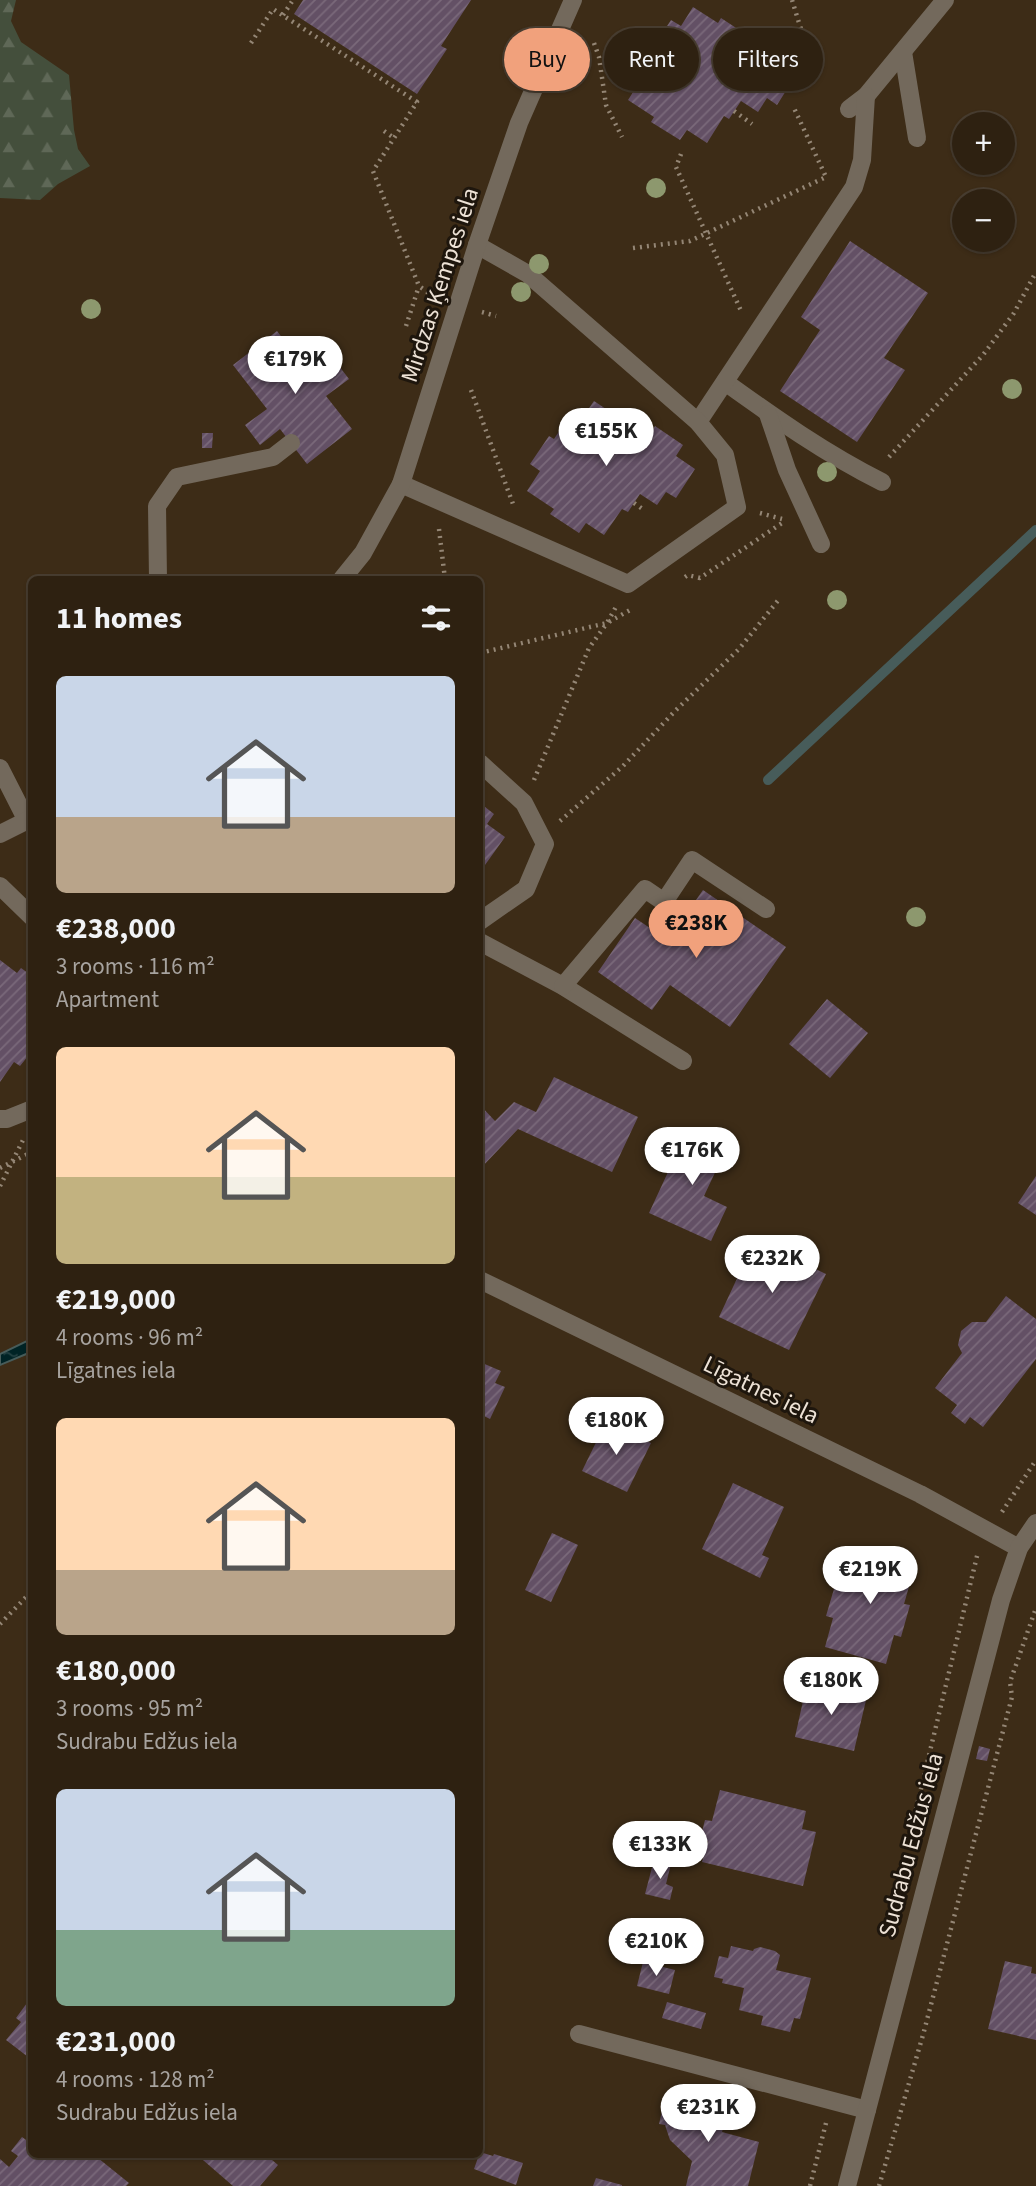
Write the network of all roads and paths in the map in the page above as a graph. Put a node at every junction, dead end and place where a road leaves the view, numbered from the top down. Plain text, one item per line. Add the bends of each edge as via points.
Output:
1 (293, 0) edge
2 (573, 0) edge
3 (792, 0) edge
4 (945, 0) edge
5 (283, 15) junction
6 (801, 28) edge
7 (251, 43) dead end
8 (594, 43) dead end
9 (903, 52) junction
10 (866, 96) junction
11 (794, 108) dead end
12 (849, 109) dead end
13 (734, 111) dead end
14 (752, 124) dead end
15 (384, 131) dead end
16 (622, 137) dead end
17 (394, 138) junction
18 (917, 138) dead end
19 (681, 153) dead end
20 (705, 234) junction
21 (477, 245) junction
22 (633, 248) dead end
23 (1036, 272) edge
24 (419, 286) junction
25 (458, 305) junction
26 (496, 316) dead end
27 (745, 320) dead end
28 (406, 326) dead end
29 (725, 382) junction
30 (471, 390) dead end
31 (768, 414) junction
32 (698, 422) junction
33 (291, 443) dead end
34 (853, 468) junction
35 (882, 482) dead end
36 (401, 484) junction
37 (436, 500) junction
38 (634, 503) dead end
39 (644, 510) dead end
40 (515, 511) dead end
41 (821, 544) dead end
42 (158, 576) edge
43 (344, 576) edge
44 (445, 576) edge
45 (628, 584) junction
46 (780, 598) dead end
47 (483, 766) edge
48 (0, 768) edge
49 (524, 803) junction
50 (28, 817) edge
51 (28, 820) edge
52 (0, 834) edge
53 (542, 838) junction
54 (0, 886) edge
55 (766, 909) dead end
56 (28, 913) edge
57 (483, 919) edge
58 (483, 944) edge
59 (563, 986) junction
60 (682, 1061) dead end
61 (28, 1111) edge
62 (0, 1119) edge
63 (27, 1131) dead end
64 (28, 1154) edge
65 (13, 1162) junction
66 (0, 1168) edge
67 (0, 1186) edge
68 (483, 1281) edge
69 (1036, 1523) edge
70 (1019, 1548) junction
71 (28, 1595) edge
72 (1036, 1608) edge
73 (0, 1624) edge
74 (579, 2034) dead end
75 (867, 2110) junction
76 (847, 2186) edge
77 (878, 2186) edge

1 - 5 path
2 - 21 street, Mirdzas Ķempes iela via 519,123
3 - 6 path
4 - 9 street
5 - 7 path via 273,9
5 - 17 path via 417,102
8 - 16 path via 606,105
9 - 10 street
9 - 18 street
10 - 12 street
10 - 29 street via 862,160 854,187
11 - 20 path via 826,177
13 - 14 path
15 - 17 path
17 - 24 path via 373,171
19 - 20 path via 676,167
20 - 22 path via 690,241
20 - 27 path
21 - 25 street, Mirdzas Ķempes iela
21 - 32 street via 528,274
23 - 34 path via 1014,313 983,355 889,457
24 - 25 path
24 - 28 path
25 - 26 path
25 - 36 street, Mirdzas Ķempes iela
29 - 31 street
29 - 32 street
30 - 40 path
31 - 34 street
31 - 41 street via 787,470
32 - 45 street via 724,455 737,507
33 - 42 street via 274,457 177,477 157,506
34 - 35 street
36 - 37 street
36 - 43 street, Mirdzas Ķempes iela via 363,553
37 - 44 path
37 - 45 street
38 - 39 path
45 - 49 path via 589,648
46 - 53 path via 739,649 623,766
47 - 49 street
48 - 50 street
49 - 53 street
51 - 52 street
53 - 57 street via 545,844 526,889
54 - 56 street
55 - 59 street via 692,860 664,902 645,889
58 - 59 street
59 - 60 street
61 - 62 street
63 - 65 path
64 - 65 path
65 - 66 path
65 - 67 path
68 - 70 street, Līgatnes iela via 920,1494
69 - 70 street, Sudrabu Edžus iela
70 - 75 street, Sudrabu Edžus iela via 1001,1600
71 - 73 path
72 - 77 path via 1010,1682 1009,1709
74 - 75 street
75 - 76 street, Sudrabu Edžus iela

